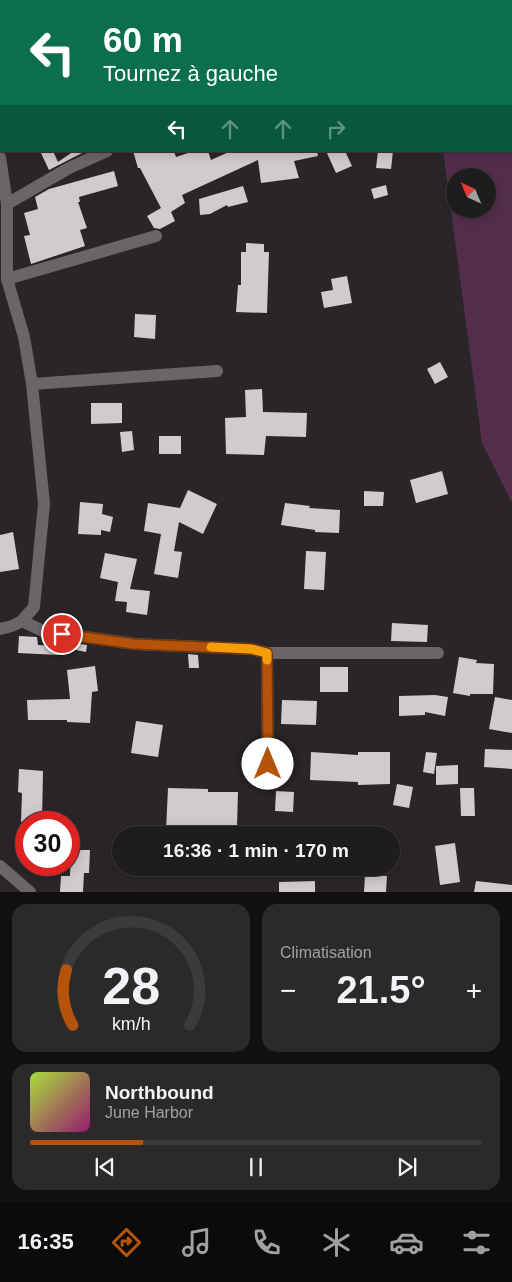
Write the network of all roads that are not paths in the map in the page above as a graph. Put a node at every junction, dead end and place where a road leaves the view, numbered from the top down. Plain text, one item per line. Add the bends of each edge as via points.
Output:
1 (105, 152) edge
2 (0, 158) edge
3 (7, 204) junction
4 (156, 236) dead end
5 (7, 279) junction
6 (218, 371) dead end
7 (32, 384) junction
8 (22, 621) junction
9 (0, 629) edge
10 (267, 653) junction
11 (438, 653) dead end
12 (268, 764) dead end
13 (0, 866) edge
14 (30, 892) edge

1 - 3 street via 69,168
2 - 3 street
3 - 5 street
4 - 5 street
5 - 7 street via 24,337
6 - 7 street
7 - 8 street via 44,504 34,607
8 - 9 street
8 - 10 street via 43,631 134,644 251,649
10 - 11 street
10 - 12 street
13 - 14 street

